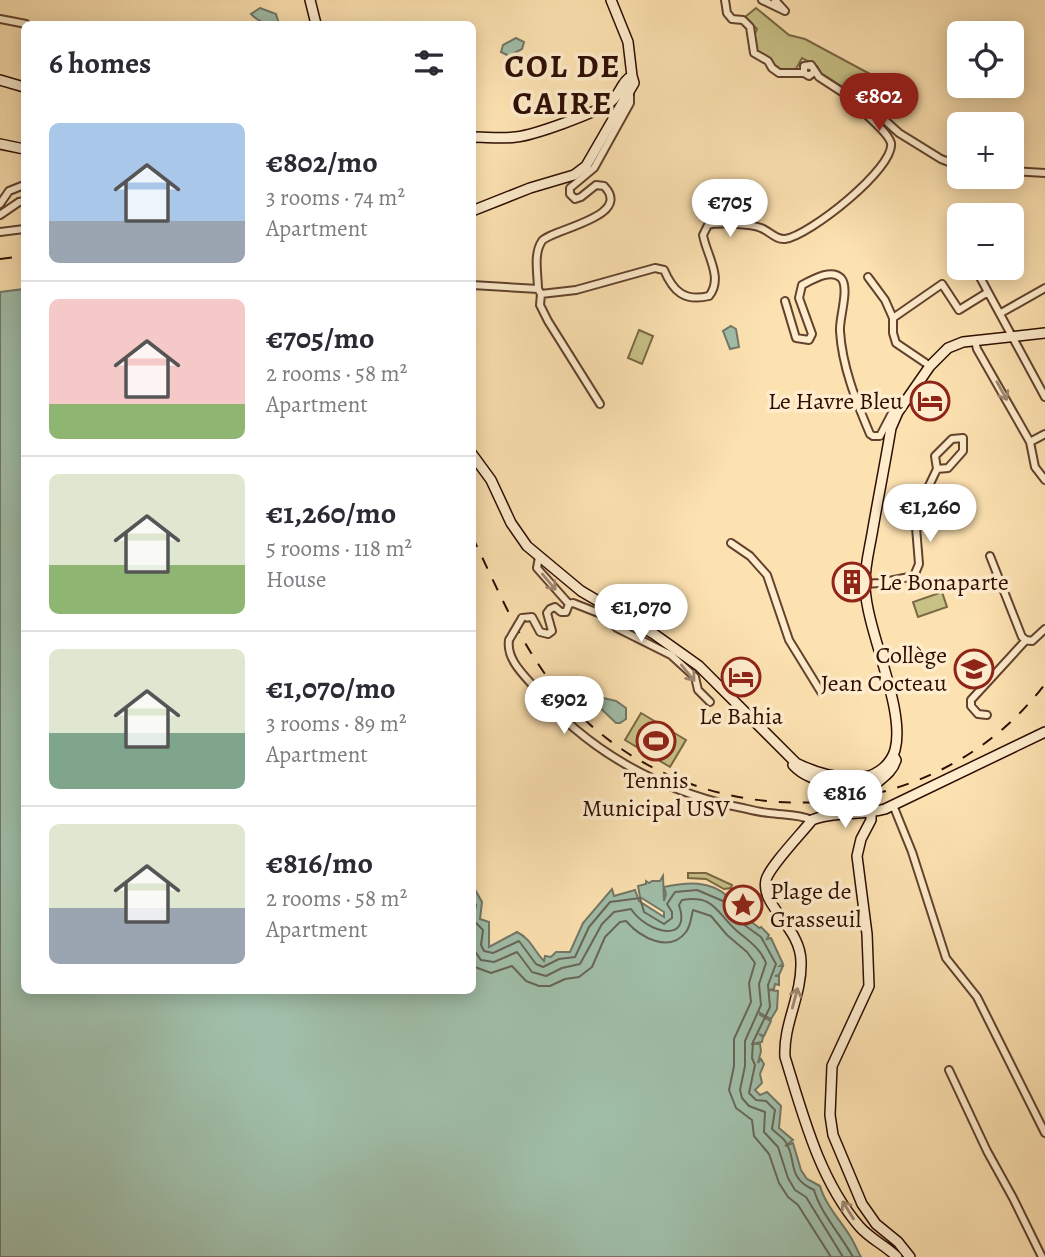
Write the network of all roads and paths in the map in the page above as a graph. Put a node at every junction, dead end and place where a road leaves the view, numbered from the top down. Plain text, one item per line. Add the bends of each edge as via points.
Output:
1 (310, 0) edge
2 (611, 0) edge
3 (725, 0) edge
4 (761, 0) edge
5 (775, 0) edge
6 (0, 19) edge
7 (315, 21) edge
8 (21, 23) edge
9 (632, 76) junction
10 (0, 80) edge
11 (21, 86) edge
12 (631, 92) junction
13 (859, 103) junction
14 (476, 137) edge
15 (0, 144) edge
16 (21, 148) edge
17 (947, 161) edge
18 (1024, 172) edge
19 (1045, 173) edge
20 (21, 185) edge
21 (21, 202) edge
22 (0, 204) edge
23 (476, 209) edge
24 (0, 215) edge
25 (21, 229) edge
26 (0, 232) edge
27 (868, 277) dead end
28 (982, 280) edge
29 (476, 285) edge
30 (1045, 288) edge
31 (540, 292) junction
32 (988, 292) junction
33 (785, 301) dead end
34 (1001, 313) junction
35 (893, 318) junction
36 (1045, 333) edge
37 (1013, 337) junction
38 (975, 341) junction
39 (930, 366) junction
40 (1045, 397) edge
41 (600, 404) dead end
42 (898, 412) junction
43 (1045, 434) edge
44 (1030, 442) junction
45 (476, 459) edge
46 (937, 469) junction
47 (1045, 480) edge
48 (731, 543) dead end
49 (990, 556) dead end
50 (539, 557) junction
51 (864, 584) junction
52 (569, 604) junction
53 (1045, 629) edge
54 (1026, 640) junction
55 (821, 692) dead end
56 (710, 702) dead end
57 (988, 715) dead end
58 (1045, 732) edge
59 (893, 755) junction
60 (817, 776) junction
61 (866, 792) junction
62 (893, 805) junction
63 (871, 811) junction
64 (812, 820) junction
65 (949, 1070) dead end
66 (1045, 1133) edge
67 (897, 1257) edge
68 (910, 1257) edge
69 (1042, 1257) edge

1 - 7 main road
2 - 9 main road via 628,42
3 - 13 street via 732,19 743,20 750,27 754,53 772,68 779,73 804,74 807,64 813,66 814,72
4 - 5 street via 785,11
6 - 8 street
9 - 12 main road
9 - 14 main road via 607,105 550,128 519,137
10 - 11 main road
12 - 23 main road via 586,166 574,175
12 - 31 street via 630,103 597,162 570,188 575,199 601,185 609,191 609,202 595,219 544,240 537,256
13 - 17 street via 867,104 906,138
13 - 31 street via 888,138 887,159 843,205 788,239 747,225 708,225 703,234 715,284 709,296 680,295 664,270 655,268 576,290
15 - 16 main road
18 - 19 street
20 - 22 street via 9,191
21 - 24 street
25 - 26 street
27 - 35 street
28 - 32 street
29 - 31 street
30 - 34 street
31 - 41 street via 548,321
32 - 34 street
32 - 35 street via 959,310 942,284
33 - 42 street via 796,338 809,340 812,334 799,298 802,285 819,276 835,274 842,279 844,360 870,433 880,436 892,414
34 - 37 street
35 - 39 street via 896,343
36 - 37 main road
37 - 38 main road
37 - 40 street
38 - 39 main road via 948,348
38 -> 44 street
39 - 42 main road
42 - 51 main road via 891,428
43 - 44 street
44 - 47 street via 1035,467
45 - 50 main road via 521,540
46 - 46 street via 935,456 944,445 963,438 963,450 948,468
46 - 51 street via 915,515 919,564 914,576
48 - 55 street via 766,575 789,640
49 - 54 street
50 -> 52 street via 537,568
50 - 60 main road via 581,591 699,666 803,775
51 - 59 main road via 893,708
52 -> 56 street via 601,614 617,628 671,655 695,677 698,690
52 - 64 street, bridge via 566,611 550,608 552,631 548,634 540,632 532,617 522,618 509,640 509,654 541,695 583,736 618,760 705,800
53 - 54 street
54 - 57 street via 971,700 978,715
58 - 62 main road
59 - 60 main road via 870,776
59 - 61 main road via 896,760 891,771
60 - 61 main road
61 - 63 main road, bridge
62 - 63 main road
62 - 66 street via 946,958 977,997
63 - 64 main road
63 - 68 main road via 857,863 869,986 832,1066 830,1115 833,1135 863,1204 876,1224
67 -> 64 main road via 856,1223 827,1177 785,1057 801,954 797,939 769,901 766,880
65 - 69 street

